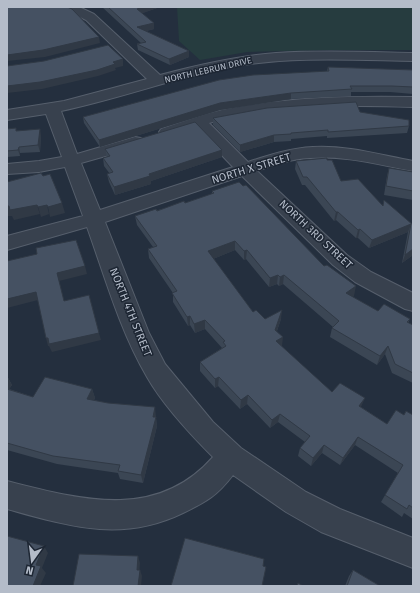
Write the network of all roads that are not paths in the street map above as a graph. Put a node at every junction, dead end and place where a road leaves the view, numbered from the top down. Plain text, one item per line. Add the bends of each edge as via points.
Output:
1 (70, 7) edge
2 (118, 44) junction
3 (101, 48) edge
4 (413, 57) edge
5 (158, 81) junction
6 (413, 102) edge
7 (52, 109) junction
8 (7, 115) edge
9 (199, 122) junction
10 (71, 160) junction
11 (413, 166) edge
12 (7, 169) edge
13 (245, 170) junction
14 (94, 219) junction
15 (7, 243) edge
16 (413, 303) edge
17 (231, 457) junction
18 (7, 495) edge
19 (413, 553) edge

1 - 2 street via 90,17
2 - 3 street
2 - 5 street
4 - 5 street, NORTH LEBRUN DRIVE via 280,56 230,63
5 - 7 street, NORTH LEBRUN DRIVE
6 - 9 street via 361,101 273,108 224,115
7 - 8 street, NORTH LEBRUN DRIVE
7 - 10 street, NORTH 4TH STREET
9 - 10 street
9 - 13 street, NORTH 3RD STREET
10 - 12 street
10 - 14 street, NORTH 4TH STREET
11 - 13 street, NORTH X STREET via 321,152 292,155
13 - 14 street, NORTH X STREET
13 - 16 street, NORTH 3RD STREET via 340,260 363,277
14 - 15 street, NORTH X STREET
14 - 17 street, NORTH 4TH STREET via 137,333 156,371 204,430
17 - 18 street via 204,487 170,506 142,514 110,517 77,513
17 - 19 street, NORTH 4TH STREET via 296,502 332,522

